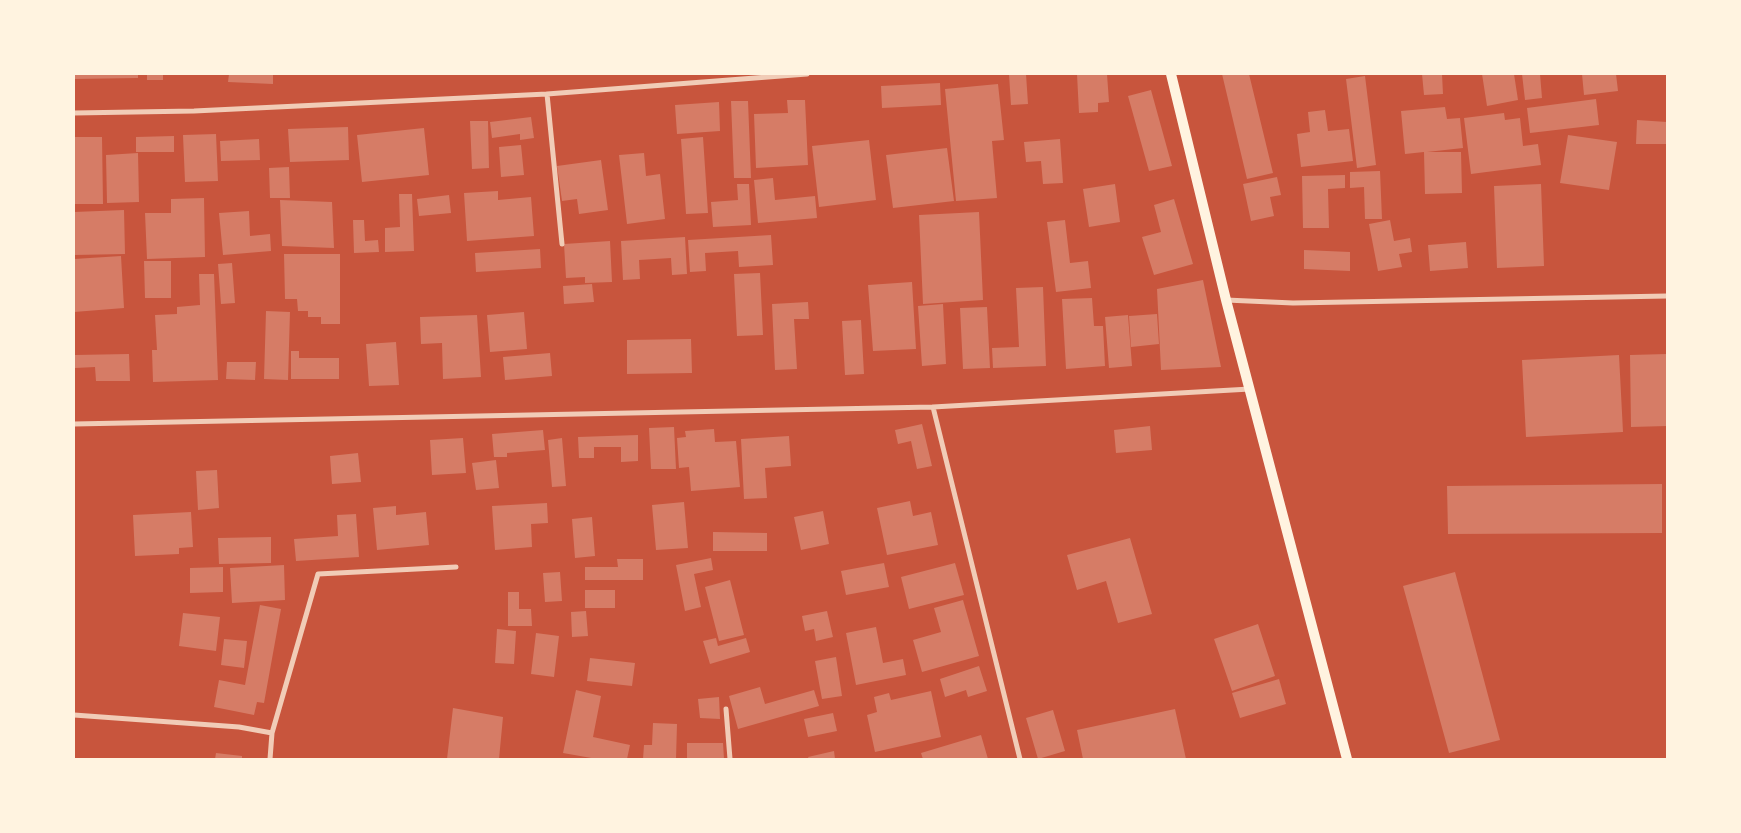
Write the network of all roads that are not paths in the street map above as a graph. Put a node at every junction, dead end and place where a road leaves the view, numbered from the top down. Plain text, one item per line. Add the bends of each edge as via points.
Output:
1 (807, 74) edge
2 (1171, 74) edge
3 (547, 94) junction
4 (74, 113) edge
5 (562, 244) dead end
6 (1667, 296) edge
7 (1226, 300) junction
8 (1250, 389) junction
9 (933, 407) junction
10 (74, 424) edge
11 (456, 567) dead end
12 (726, 709) dead end
13 (74, 715) edge
14 (272, 733) junction
15 (270, 759) edge
16 (730, 759) edge
17 (1020, 759) edge
18 (1347, 759) edge

1 - 3 street
2 - 7 main road
3 - 4 street
3 - 5 street
6 - 7 street via 1293,303
7 - 8 main road
8 - 9 street
8 - 18 main road
9 - 10 street
9 - 17 street
11 - 14 street via 318,574
12 - 16 street
13 - 14 street via 239,727
14 - 15 street

